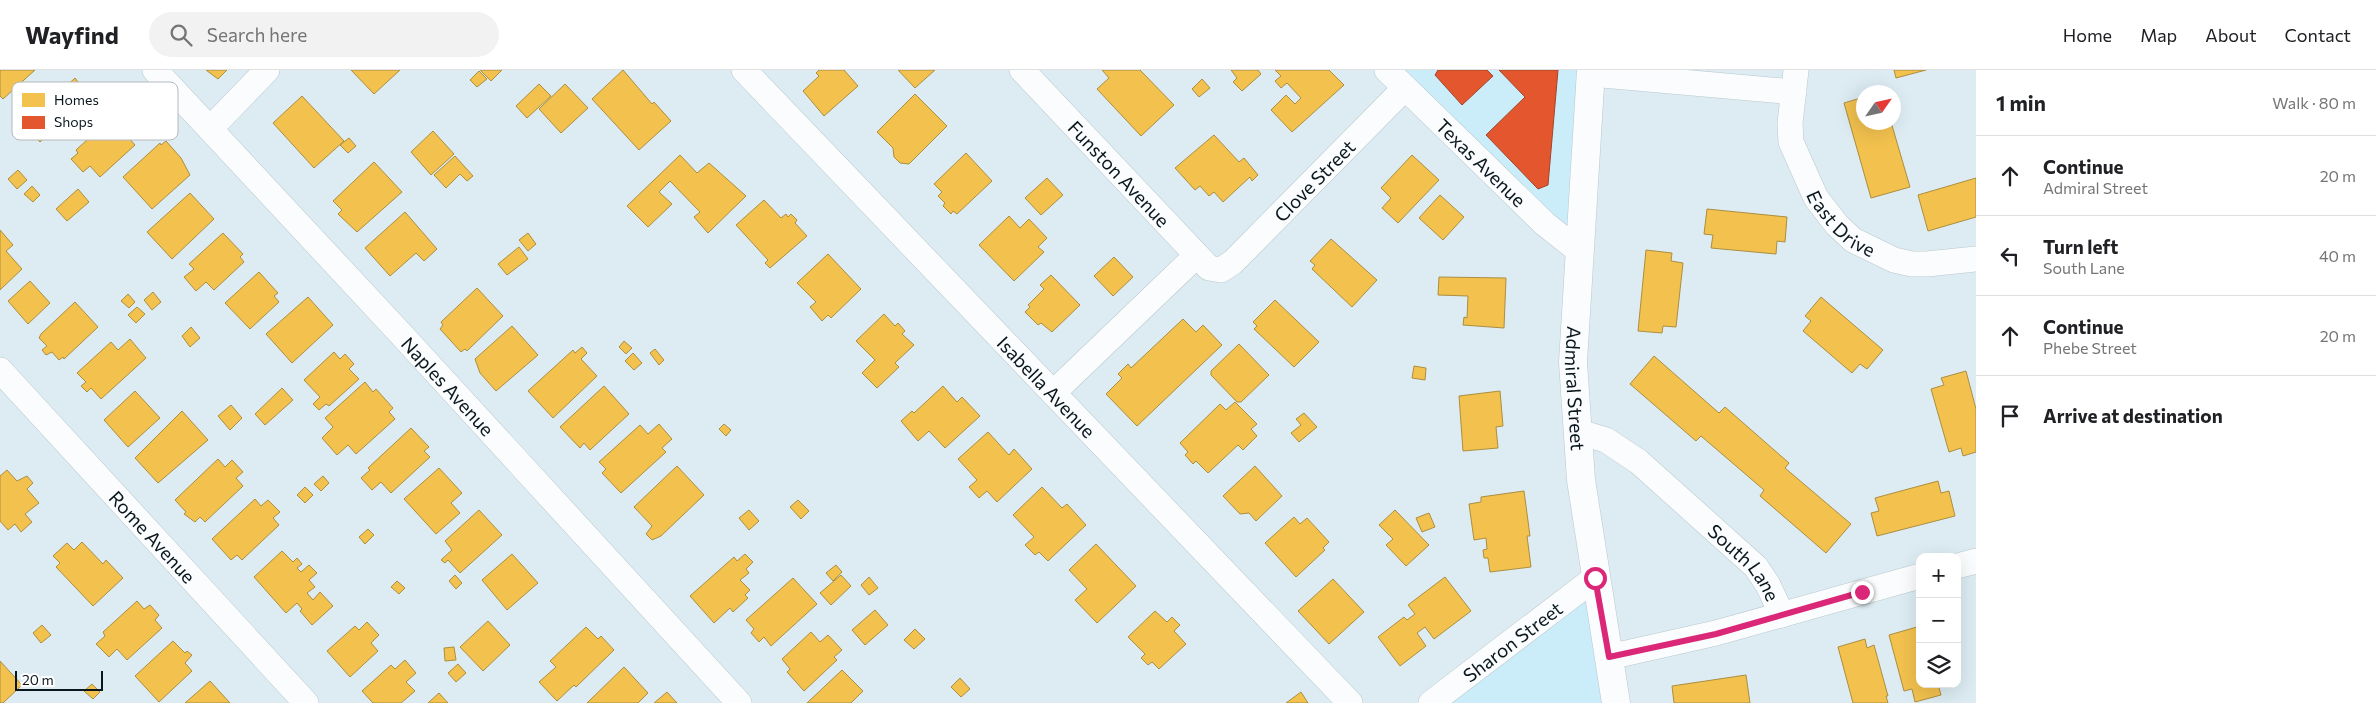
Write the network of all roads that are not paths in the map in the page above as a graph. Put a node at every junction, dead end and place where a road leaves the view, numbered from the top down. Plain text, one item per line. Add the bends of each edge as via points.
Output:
1 (155, 70) edge
2 (267, 70) edge
3 (744, 70) edge
4 (1022, 70) edge
5 (1387, 70) edge
6 (1591, 72) edge
7 (1794, 81) edge
8 (166, 82) edge
9 (1405, 88) junction
10 (178, 95) edge
11 (210, 129) junction
12 (1579, 251) junction
13 (1196, 256) junction
14 (1976, 259) edge
15 (1221, 270) joint
16 (0, 370) edge
17 (1053, 393) junction
18 (1579, 432) junction
19 (1976, 561) edge
20 (1961, 565) edge
21 (1916, 577) edge
22 (1595, 578) junction
23 (1782, 615) junction
24 (1609, 657) junction
25 (306, 703) edge
26 (739, 703) edge
27 (1350, 703) edge
28 (1431, 703) edge
29 (1616, 703) edge

1 - 8 street, Naples Avenue
2 - 11 street
3 - 17 street, Isabella Avenue
4 - 13 street, Funston Avenue
5 - 9 street, Texas Avenue
6 - 7 street
6 - 12 main road, Admiral Street
7 - 14 street, East Drive via 1790,123 1792,142 1816,198 1837,225 1854,240 1894,260 1920,264
9 - 12 street, Texas Avenue via 1544,224
9 - 15 street, Clove Street via 1233,262
10 - 11 street, Naples Avenue
11 - 26 street, Naples Avenue
12 - 18 main road, Admiral Street via 1572,362
13 - 15 street, Funston Avenue via 1209,268
13 - 17 street
16 - 25 street, Rome Avenue
17 - 27 street, Isabella Avenue
18 - 22 main road, Admiral Street via 1581,480
18 - 23 street, South Lane via 1606,440 1638,462 1756,567
19 - 20 street
21 - 23 street
22 - 24 main road, Admiral Street
22 - 28 street, Sharon Street
23 - 24 street, South Lane via 1716,634
24 - 29 main road, Admiral Street

